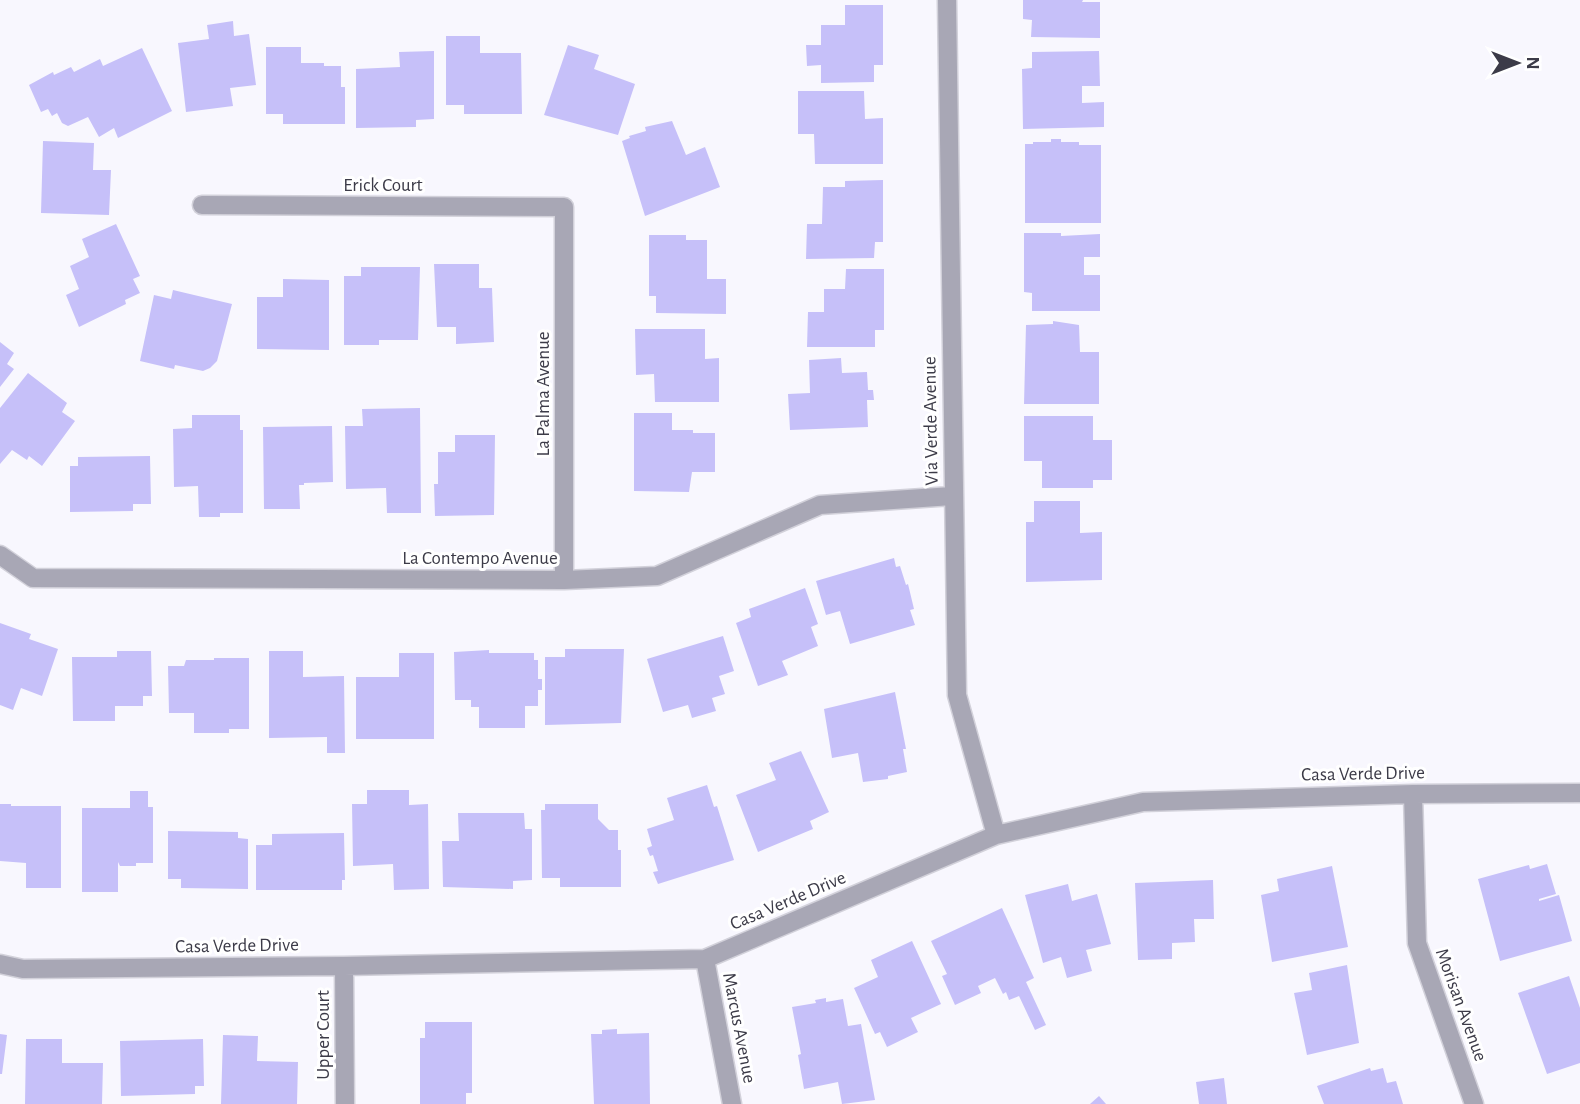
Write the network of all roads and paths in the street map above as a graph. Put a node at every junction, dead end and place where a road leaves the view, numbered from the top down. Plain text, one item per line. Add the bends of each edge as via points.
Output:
1 (947, 0) edge
2 (202, 205) dead end
3 (564, 207) joint
4 (952, 496) junction
5 (0, 555) edge
6 (564, 580) junction
7 (1580, 793) edge
8 (1413, 794) junction
9 (996, 835) junction
10 (705, 959) junction
11 (0, 964) edge
12 (344, 967) junction
13 (345, 1104) edge
14 (732, 1104) edge
15 (1474, 1104) edge

1 - 4 street, Via Verde Avenue
2 - 3 street, Erick Court
3 - 6 street, La Palma Avenue
4 - 6 street, La Contempo Avenue via 820,505 657,576
4 - 9 street, Via Verde Avenue via 957,695
5 - 6 street, La Contempo Avenue via 33,578
7 - 8 street, Casa Verde Drive
8 - 9 street, Casa Verde Drive via 1143,802
8 - 15 street, Morisan Avenue via 1417,943
9 - 10 street, Casa Verde Drive
10 - 12 street, Casa Verde Drive
10 - 14 street, Marcus Avenue
11 - 12 street, Casa Verde Drive via 23,970
12 - 13 street, Upper Court

